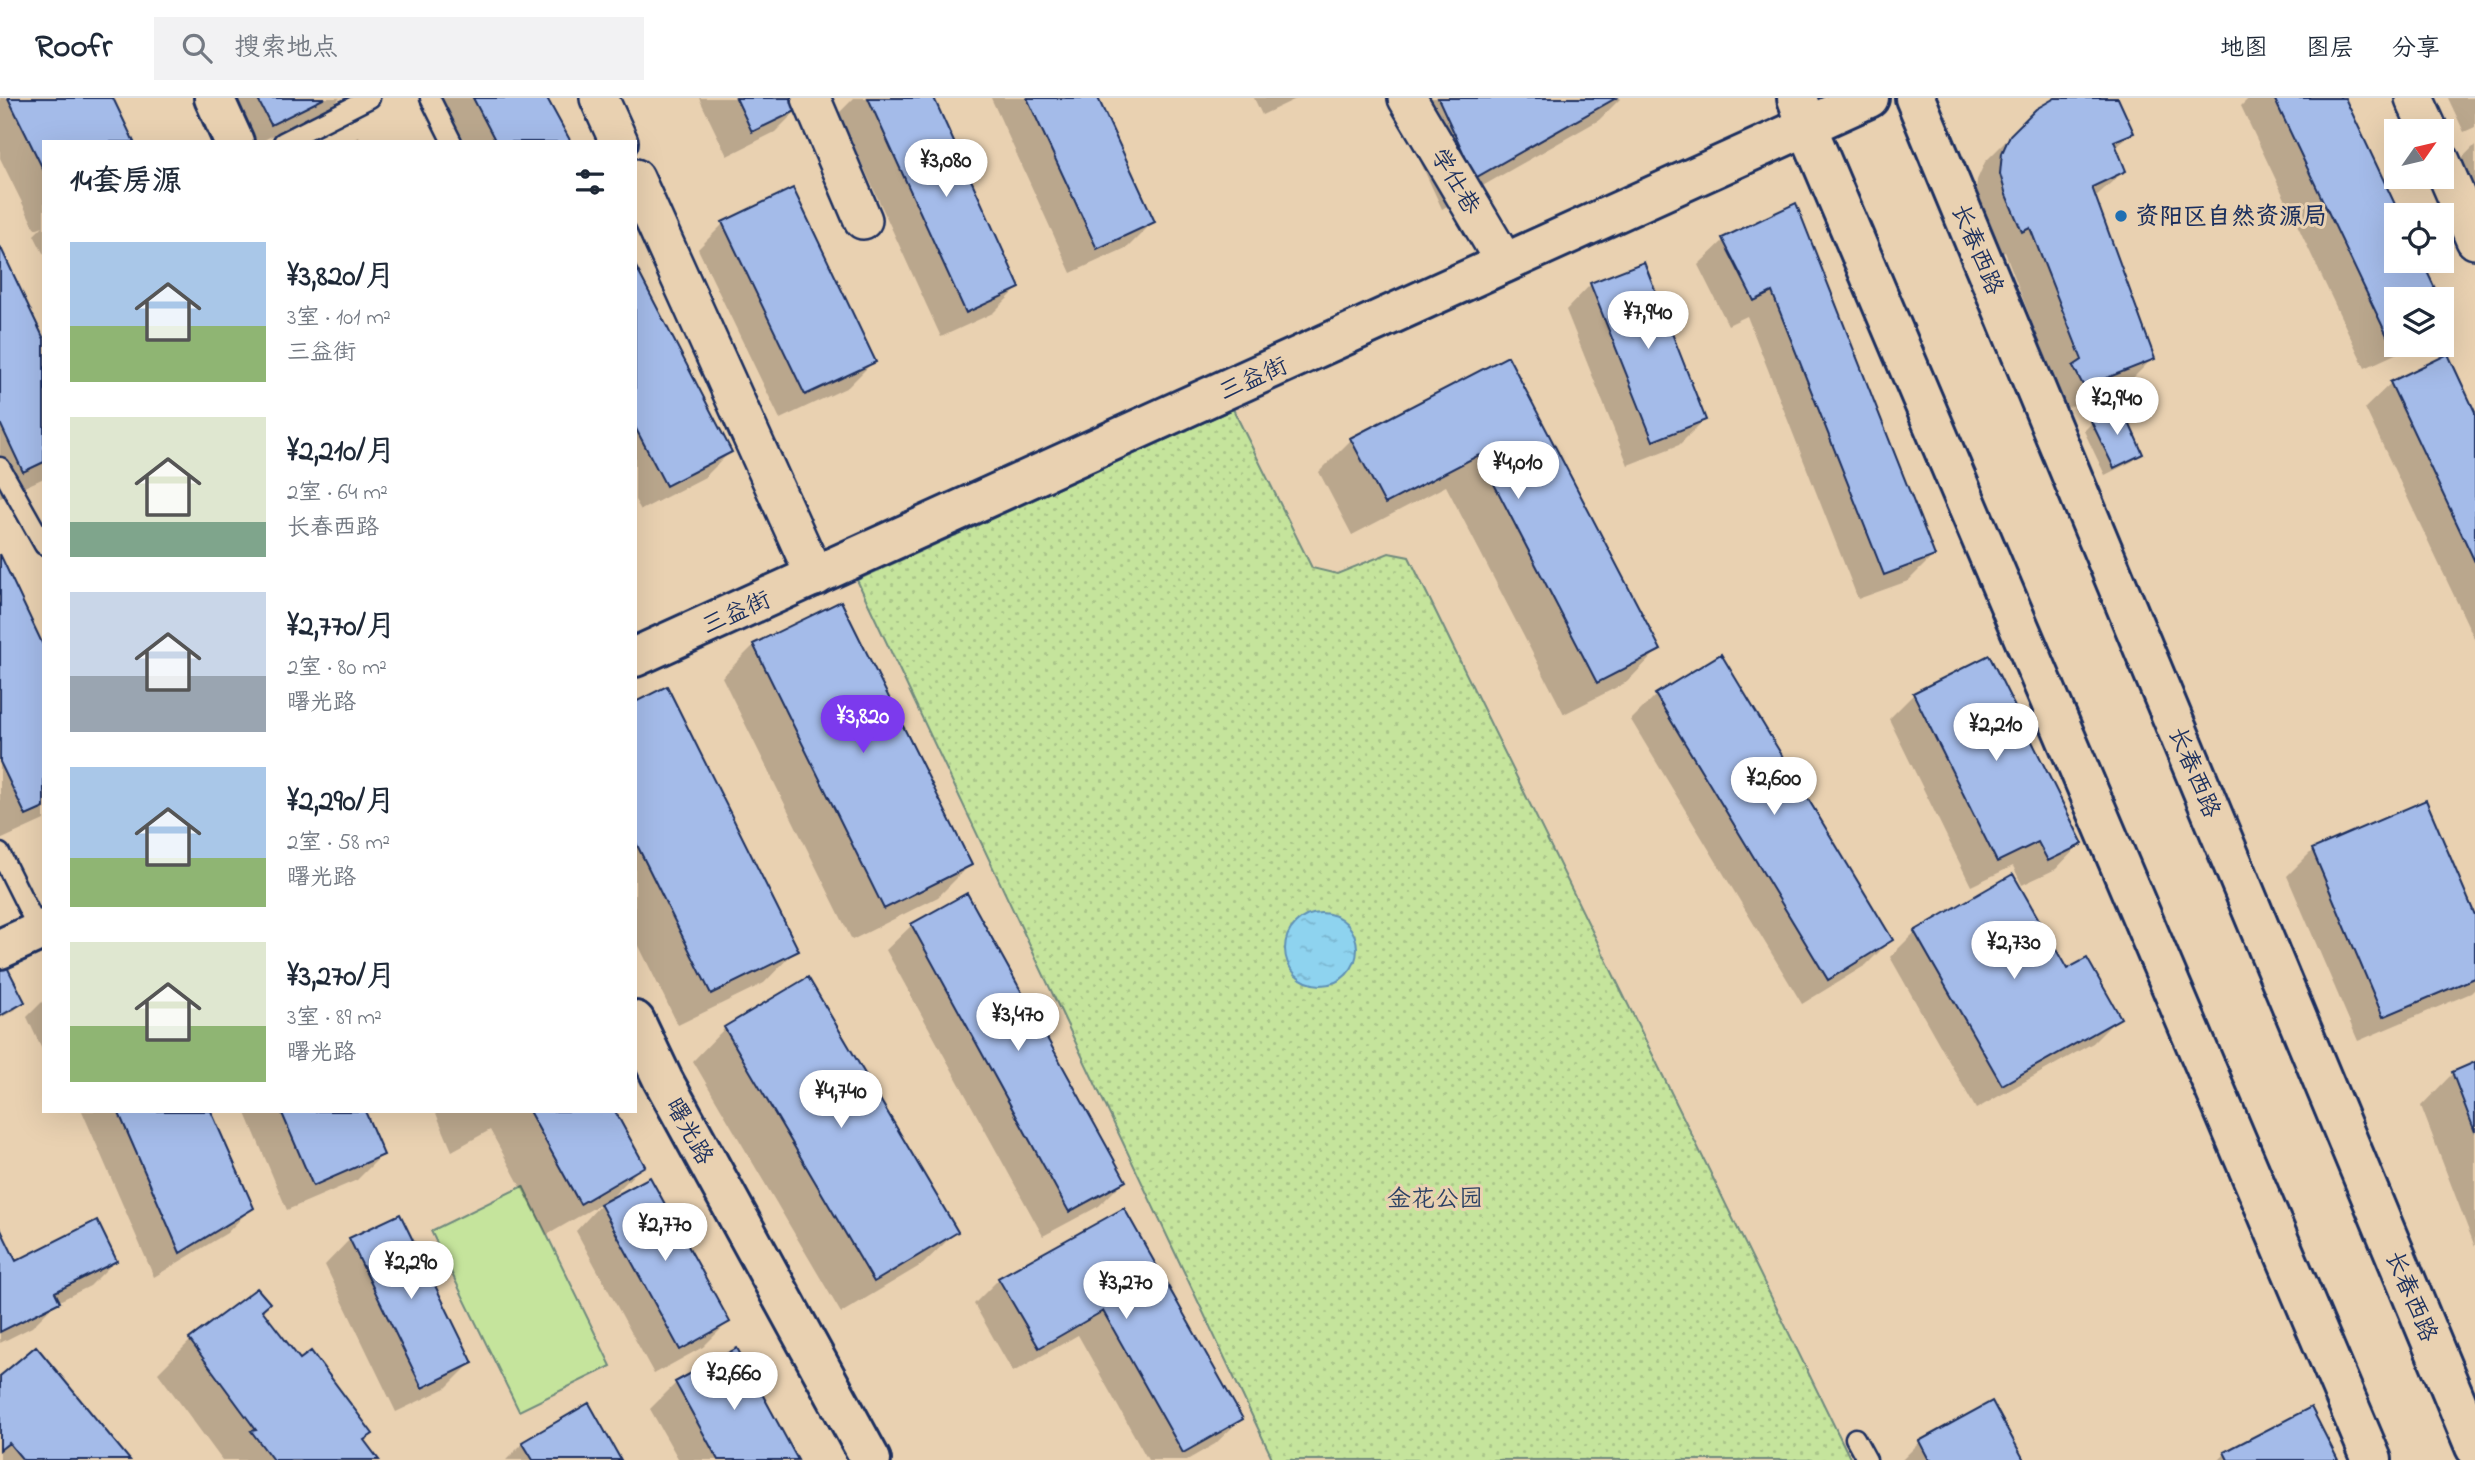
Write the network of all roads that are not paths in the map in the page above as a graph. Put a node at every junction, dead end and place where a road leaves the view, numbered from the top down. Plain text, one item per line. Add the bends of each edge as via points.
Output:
1 (214, 98) edge
2 (370, 98) edge
3 (430, 98) edge
4 (599, 98) edge
5 (811, 98) edge
6 (1407, 98) edge
7 (1870, 98) edge
8 (1915, 98) edge
9 (2414, 98) edge
10 (1802, 112) edge
11 (2424, 119) edge
12 (233, 140) edge
13 (286, 140) edge
14 (451, 140) edge
15 (618, 140) edge
16 (637, 182) edge
17 (2453, 189) edge
18 (863, 219) dead end
19 (2475, 240) edge
20 (1505, 263) junction
21 (0, 467) edge
22 (6, 490) edge
23 (42, 542) edge
24 (815, 577) junction
25 (637, 656) edge
26 (0, 853) edge
27 (42, 930) edge
28 (0, 948) edge
29 (637, 1025) edge
30 (1855, 1437) dead end
31 (2475, 1447) edge
32 (871, 1460) edge
33 (1867, 1460) edge
34 (2372, 1460) edge

1 - 12 main road
2 - 13 lane
3 - 14 lane
4 - 15 street
5 - 18 street
6 - 20 street, 学仕巷
7 - 10 main road, 三益街
8 - 31 main road, 长春西路
9 - 11 street
10 - 20 main road, 三益街
10 - 34 main road
16 - 24 street
17 - 19 street
20 - 24 main road, 三益街
21 - 22 lane
22 - 23 lane
24 - 25 main road, 三益街
26 - 27 lane
27 - 28 main road
29 - 32 main road, 曙光路
30 - 33 lane

